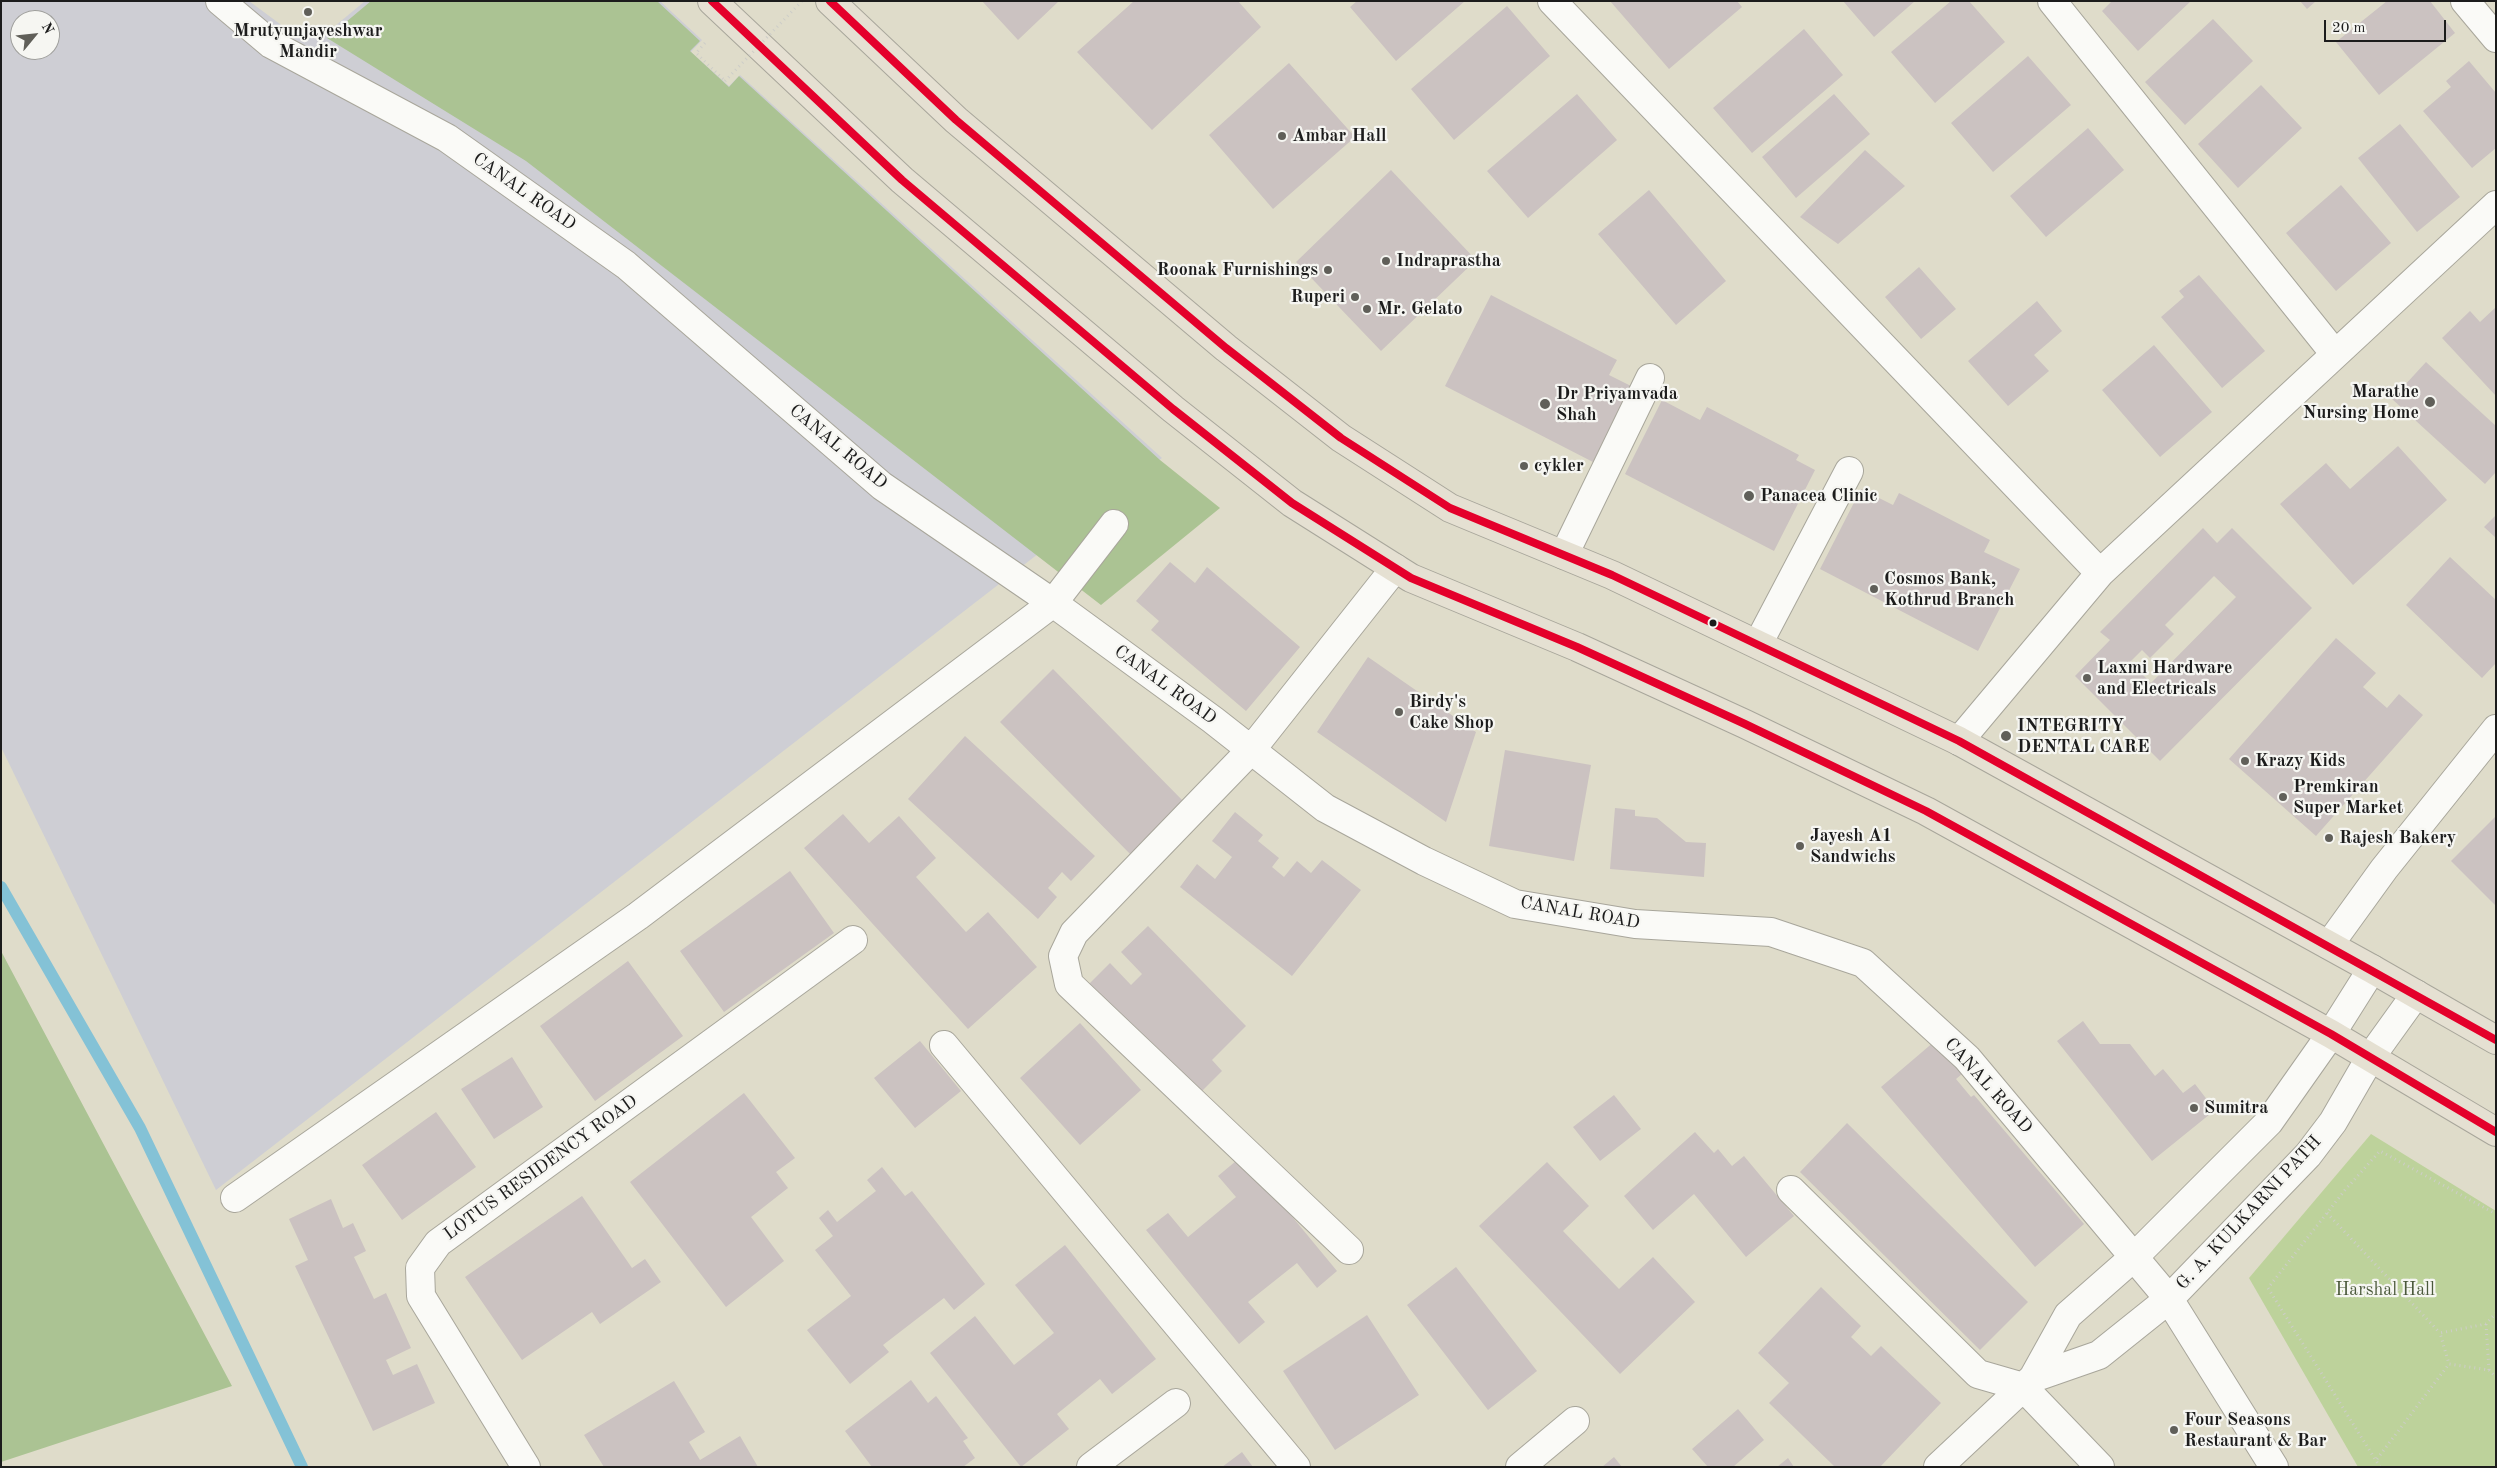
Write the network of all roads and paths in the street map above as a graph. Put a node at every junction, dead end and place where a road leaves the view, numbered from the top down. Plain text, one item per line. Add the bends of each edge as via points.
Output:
1 (220, 1) edge
2 (712, 1) edge
3 (802, 1) edge
4 (830, 1) edge
5 (1552, 1) edge
6 (2052, 1) edge
7 (2465, 1) edge
8 (2496, 38) edge
9 (696, 53) dead end
10 (2496, 205) edge
11 (2335, 354) junction
12 (1650, 378) dead end
13 (1849, 471) dead end
14 (1114, 524) dead end
15 (1564, 555) junction
16 (1395, 568) junction
17 (2100, 573) junction
18 (1053, 603) junction
19 (1758, 644) junction
20 (2496, 729) edge
21 (1959, 741) junction
22 (1251, 750) junction
23 (853, 940) dead end
24 (2329, 945) junction
25 (2372, 969) junction
26 (2416, 994) junction
27 (2331, 1034) junction
28 (2496, 1040) edge
29 (944, 1045) dead end
30 (2370, 1058) junction
31 (2496, 1132) edge
32 (1791, 1190) dead end
33 (235, 1198) dead end
34 (2327, 1213) junction
35 (2496, 1214) edge
36 (1348, 1250) dead end
37 (2134, 1257) junction
38 (2169, 1299) junction
39 (2496, 1313) edge
40 (2486, 1324) junction
41 (2440, 1333) junction
42 (2449, 1364) junction
43 (2489, 1370) junction
44 (2496, 1376) edge
45 (2028, 1382) junction
46 (1176, 1403) dead end
47 (1575, 1421) dead end
48 (2376, 1459) junction
49 (526, 1467) edge
50 (1091, 1467) edge
51 (1296, 1467) edge
52 (1520, 1467) edge
53 (1938, 1467) edge
54 (2100, 1467) edge
55 (2274, 1467) edge
56 (2380, 1467) edge

1 - 18 street, CANAL ROAD via 271,44 447,138 626,265 882,486
2 - 16 main road via 902,180 1173,409 1292,503
3 - 9 path, bridge via 725,81
4 - 15 main road via 956,120 1226,348 1341,438 1450,508
5 - 17 street
6 - 11 street
7 - 8 street
10 - 11 street
11 - 17 street
12 - 15 street
13 - 19 street
14 - 18 street
15 - 19 main road
16 - 22 street
16 - 27 main road via 1411,578 1577,647 1926,811
17 - 21 street
18 - 22 street, CANAL ROAD
18 - 33 street via 638,916
19 - 21 main road
20 - 24 street via 2384,869
21 - 24 main road
22 - 36 street via 1074,933 1063,956 1069,984
22 - 37 street, CANAL ROAD via 1324,808 1515,904 1635,924 1771,932 1863,963 1968,1058
23 - 49 street, LOTUS RESIDENCY ROAD via 438,1243 420,1268 421,1296
24 - 25 main road
25 - 26 main road
25 - 27 street, G. A. KULKARNI PATH
26 - 28 main road
26 - 30 street, G. A. KULKARNI PATH
27 - 30 main road
27 - 37 street, G. A. KULKARNI PATH via 2269,1122
29 - 51 street
30 - 31 main road
30 - 38 street, G. A. KULKARNI PATH via 2333,1122 2308,1155
32 - 45 street via 1978,1374
34 - 35 path via 2380,1151
34 - 41 path
34 - 48 path via 2268,1288
37 - 38 street, CANAL ROAD
37 - 45 street, G. A. KULKARNI PATH via 2068,1315
38 - 45 street, G. A. KULKARNI PATH via 2099,1355
38 - 55 street, CANAL ROAD
39 - 40 path
40 - 41 path
40 - 43 path
41 - 42 path
42 - 43 path
42 - 48 path
43 - 44 path
45 - 53 street, G. A. KULKARNI PATH
45 - 54 street
46 - 50 street
47 - 52 street
48 - 56 path

